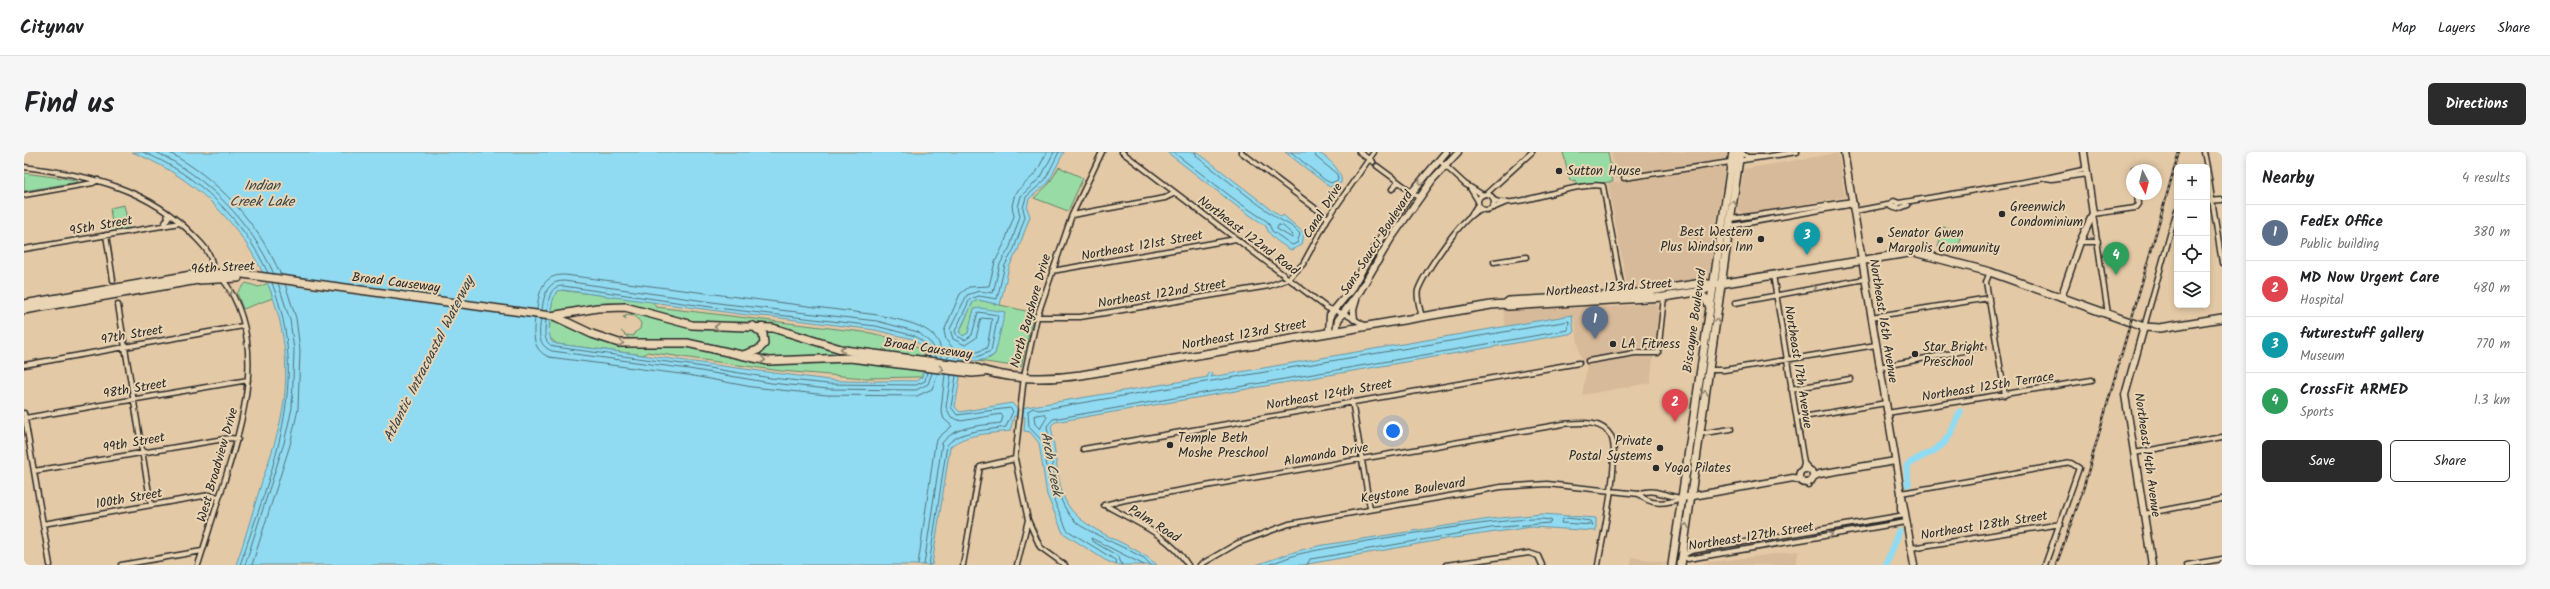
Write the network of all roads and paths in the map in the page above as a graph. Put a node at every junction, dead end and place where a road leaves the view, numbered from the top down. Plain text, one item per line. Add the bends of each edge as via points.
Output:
1 (1102, 152) edge
2 (1122, 152) edge
3 (1241, 152) edge
4 (1359, 152) edge
5 (1374, 152) edge
6 (1446, 152) edge
7 (1458, 152) edge
8 (1532, 152) edge
9 (1733, 152) edge
10 (1741, 152) edge
11 (1797, 152) edge
12 (1844, 152) edge
13 (2084, 152) edge
14 (2204, 152) edge
15 (1764, 158) junction
16 (1368, 159) junction
17 (1439, 160) junction
18 (1735, 160) junction
19 (1373, 162) dead end
20 (2206, 164) edge
21 (1377, 166) dead end
22 (1445, 166) junction
23 (24, 168) edge
24 (2087, 171) junction
25 (1624, 178) dead end
26 (98, 180) junction
27 (1398, 182) junction
28 (2210, 184) edge
29 (1497, 185) junction
30 (1470, 188) junction
31 (1392, 189) dead end
32 (1412, 192) junction
33 (1175, 193) junction
34 (24, 195) edge
35 (1484, 195) junction
36 (1419, 197) junction
37 (1493, 199) junction
38 (2138, 200) edge
39 (2222, 200) edge
40 (2213, 201) junction
41 (1478, 202) junction
42 (1507, 202) junction
43 (2210, 202) edge
44 (1854, 205) junction
45 (1887, 205) junction
46 (1908, 205) dead end
47 (1492, 208) junction
48 (1482, 210) junction
49 (167, 212) junction
50 (1793, 213) junction
51 (2093, 214) junction
52 (1072, 215) junction
53 (1471, 215) junction
54 (1328, 218) junction
55 (2174, 221) edge
56 (1731, 222) junction
57 (180, 223) junction
58 (163, 226) junction
59 (106, 236) junction
60 (1236, 240) junction
61 (2080, 242) junction
62 (2098, 242) junction
63 (24, 249) edge
64 (1526, 257) dead end
65 (1862, 260) junction
66 (1494, 262) dead end
67 (2222, 264) edge
68 (1052, 271) junction
69 (1990, 272) junction
70 (207, 273) junction
71 (1773, 275) junction
72 (222, 278) junction
73 (262, 278) junction
74 (1288, 278) junction
75 (1865, 279) junction
76 (113, 280) dead end
77 (1722, 284) junction
78 (1713, 285) junction
79 (1670, 289) junction
80 (115, 291) junction
81 (1360, 291) junction
82 (1696, 292) junction
83 (1623, 294) junction
84 (1776, 295) junction
85 (1662, 297) junction
86 (1989, 298) junction
87 (2061, 298) junction
88 (1574, 301) junction
89 (1734, 303) dead end
90 (24, 304) edge
91 (118, 305) dead end
92 (1710, 307) junction
93 (24, 310) edge
94 (1334, 310) junction
95 (1343, 313) junction
96 (2108, 314) junction
97 (551, 316) junction
98 (1037, 317) junction
99 (1422, 317) junction
100 (1871, 317) junction
101 (1354, 318) junction
102 (2222, 318) edge
103 (243, 326) junction
104 (752, 326) junction
105 (1367, 326) junction
106 (2144, 327) junction
107 (1332, 332) junction
108 (1876, 345) junction
109 (125, 347) junction
110 (1984, 347) dead end
111 (739, 355) junction
112 (1787, 360) junction
113 (1588, 361) dead end
114 (919, 363) junction
115 (1579, 363) dead end
116 (24, 365) edge
117 (1879, 367) junction
118 (1709, 370) junction
119 (986, 372) joint
120 (1024, 376) junction
121 (1850, 379) dead end
122 (248, 380) junction
123 (2092, 380) dead end
124 (1792, 389) junction
125 (2005, 395) junction
126 (134, 399) junction
127 (1352, 402) junction
128 (1886, 403) junction
129 (1888, 413) junction
130 (24, 416) edge
131 (1797, 418) junction
132 (1731, 429) dead end
133 (1700, 433) junction
134 (2222, 437) edge
135 (238, 439) junction
136 (1690, 439) junction
137 (1083, 449) dead end
138 (142, 452) junction
139 (2134, 452) junction
140 (1015, 459) junction
141 (1363, 459) junction
142 (1895, 461) junction
143 (1804, 463) junction
144 (34, 471) junction
145 (1801, 471) junction
146 (1812, 473) junction
147 (1793, 478) junction
148 (1805, 482) junction
149 (1610, 491) junction
150 (1901, 493) junction
151 (1639, 494) junction
152 (1691, 496) junction
153 (219, 497) junction
154 (1682, 498) junction
155 (2222, 499) edge
156 (151, 505) junction
157 (1104, 505) joint
158 (1370, 508) junction
159 (2144, 514) junction
160 (1905, 515) junction
161 (1028, 520) junction
162 (1906, 522) junction
163 (43, 524) junction
164 (1858, 524) junction
165 (2060, 524) junction
166 (1815, 529) junction
167 (1858, 530) junction
168 (1676, 537) junction
169 (1813, 537) junction
170 (1911, 548) junction
171 (202, 551) junction
172 (1682, 556) junction
173 (2222, 559) edge
174 (1673, 564) edge
175 (50, 565) edge
176 (121, 565) edge
177 (198, 565) edge
178 (963, 565) edge
179 (1017, 565) edge
180 (1064, 565) edge
181 (1188, 565) edge
182 (1200, 565) edge
183 (1446, 565) edge
184 (1542, 565) edge
185 (1598, 565) edge
186 (1680, 565) edge
187 (1914, 565) edge
188 (2045, 565) edge
189 (2152, 565) edge
190 (2187, 565) edge

1 - 52 street, North Bayshore Drive
2 - 33 street, Northeast 122nd Road
3 - 54 street
4 - 16 street
5 - 16 street, Canal Drive
6 - 17 street, Sans Soucci Boulevard
7 - 22 street, Sans Soucci Boulevard
8 - 29 street
9 - 18 main road, Biscayne Boulevard
10 - 15 street via 1747,157
10 - 18 main road, Biscayne Boulevard
11 - 15 street
12 - 44 street, Northeast 16th Avenue
13 - 24 street
14 - 20 street
15 - 18 street
16 - 19 street
16 - 54 street, Canal Drive
17 - 22 street
17 -> 32 street, Sans Soucci Boulevard
18 - 25 street
56 -> 18 main road, Biscayne Boulevard
18 - 78 main road, Biscayne Boulevard
21 - 27 street
22 - 30 street
22 - 36 street, Sans Soucci Boulevard
23 - 26 street
24 - 45 street via 1900,203 1897,206
24 - 51 street
26 - 34 street
26 - 49 street via 135,193
27 - 31 street
27 - 32 street
28 - 40 street
29 - 35 street
29 - 37 street
30 - 35 street
30 - 41 street
32 - 36 street
32 - 94 street, Sans Soucci Boulevard via 1369,256 1350,291
33 - 52 street via 1164,198
33 - 60 street, Northeast 122nd Road
35 - 37 street
35 - 41 street
36 - 81 street, Sans Soucci Boulevard
37 - 42 street
37 - 47 street
38 - 51 street via 2135,208
39 - 40 street
40 - 43 street
40 - 67 street
41 - 48 street
41 - 53 street
42 - 47 street
42 - 83 street via 1601,185 1604,187
44 - 45 street
44 - 50 street
44 - 65 street, Northeast 16th Avenue
45 - 46 street via 1897,210
47 - 48 street
48 - 53 street
49 - 57 street
49 - 58 street via 168,218
50 - 56 street
50 - 56 street
51 - 61 street
51 - 62 street
52 - 68 street, North Bayshore Drive
53 - 99 street via 1442,250 1418,290
54 - 74 street, Canal Drive via 1303,264
55 - 106 street
56 - 77 main road, Biscayne Boulevard
57 - 58 street, 95th Street
57 - 70 street via 211,256 212,266
58 - 59 street, 95th Street
59 - 63 street, 95th Street
59 - 76 street
60 - 68 street, Northeast 121st Street
60 - 74 street, Northeast 122nd Road
61 - 62 street
61 - 87 street
62 - 96 street
64 - 66 street
65 - 69 main road, Northeast 123rd Street via 1914,252
65 - 71 main road, Northeast 123rd Street
65 - 75 street, Northeast 16th Avenue
68 - 98 street, North Bayshore Drive
69 - 86 street via 1986,282
69 - 87 main road, Northeast 123rd Street
70 - 73 main road, 96th Street via 235,273
70 - 80 main road, 96th Street
71 - 77 main road, Northeast 123rd Street
71 - 84 street, Northeast 17th Avenue
72 - 73 main road, 96th Street
72 - 80 main road, 96th Street
72 -> 103 street, West Broadview Drive via 237,307
73 - 97 main road, Broad Causeway
74 - 94 street, Northeast 122nd Road via 1327,308
74 - 98 street, Northeast 122nd Street via 1269,286 1080,317
84 -> 75 street
75 - 100 street, Northeast 16th Avenue
77 - 78 main road, Northeast 123rd Street
118 -> 77 main road, Biscayne Boulevard
78 - 79 main road, Northeast 123rd Street via 1703,283
78 - 82 main road, Northeast 123rd Street
78 - 92 main road, Biscayne Boulevard
79 - 83 main road, Northeast 123rd Street
79 - 85 main road
80 - 90 main road, 96th Street
80 - 93 main road, 96th Street
81 - 95 street, Sans Soucci Boulevard
81 - 101 street via 1354,308
82 - 85 main road, Northeast 123rd Street
82 - 92 main road via 1705,298
83 - 88 main road, Northeast 123rd Street via 1586,296
84 - 89 street
84 - 112 street, Northeast 17th Avenue
85 - 88 main road, Northeast 123rd Street
85 - 113 street via 1658,353 1635,353
86 - 100 street
86 - 125 street
87 - 96 main road, Northeast 123rd Street
88 - 99 main road, Northeast 123rd Street via 1509,301 1505,304
91 - 109 street
92 - 136 main road, Biscayne Boulevard
94 - 95 street, Northeast 122nd Road
94 - 107 street, Sans Soucci Boulevard via 1328,319
95 - 101 street, Northeast 122nd Road
95 - 107 street, Sans Soucci Boulevard
96 - 106 main road, Northeast 123rd Street
104 -> 97 main road, Broad Causeway via 699,326 619,307
97 -> 111 main road, Broad Causeway via 619,343 687,343
98 - 120 street, North Bayshore Drive
99 - 105 main road, Northeast 123rd Street
100 - 108 street, Northeast 16th Avenue
101 - 105 street, Northeast 122nd Road
102 - 106 main road, Northeast 123rd Street via 2160,328
103 - 109 street, 97th Street
103 - 122 street, West Broadview Drive
104 - 111 main road via 763,334 764,344 758,350
114 -> 104 main road, Broad Causeway via 844,350 782,330
105 - 107 main road, Northeast 123rd Street
106 - 139 street, Northeast 14th Avenue via 2125,396
107 - 120 main road, Northeast 123rd Street via 1071,376
108 - 112 street
108 - 117 street, Northeast 16th Avenue
109 - 116 street, 97th Street
109 - 126 street
110 - 117 street
111 -> 114 main road, Broad Causeway via 783,362 850,358
112 - 118 street
112 - 124 street, Northeast 17th Avenue
114 - 119 main road, Broad Causeway
115 - 127 street, Northeast 124th Street
117 - 128 street, Northeast 16th Avenue
133 -> 118 main road, Biscayne Boulevard
119 - 120 main road, Northeast 123rd Street
120 - 140 street, North Bayshore Drive
121 - 124 street
122 - 126 street, 98th Street
122 - 135 street, West Broadview Drive
123 - 125 street, Northeast 125th Terrace
124 - 131 street, Northeast 17th Avenue
125 - 129 street, Northeast 125th Terrace
126 - 130 street, 98th Street
126 - 138 street
127 - 137 street, Northeast 124th Street
127 - 141 street
128 - 129 street, Northeast 16th Avenue
128 - 131 street
129 - 142 street, Northeast 16th Avenue
130 - 144 street
131 - 143 street, Northeast 17th Avenue
132 - 133 street
133 - 136 street
133 - 152 main road, Biscayne Boulevard
134 - 139 street
135 - 138 street, 99th Street via 230,438
135 - 153 street, West Broadview Drive
136 - 154 main road, Biscayne Boulevard
138 - 144 street, 99th Street
138 - 156 street
139 - 159 street, Northeast 14th Avenue
140 - 161 street, North Bayshore Drive
140 - 178 street via 980,467
141 - 149 street, Alamanda Drive via 1563,424 1590,422 1611,436 1614,456
141 - 157 street, Alamanda Drive
141 - 158 street
142 - 146 street
142 - 150 street, Northeast 16th Avenue
143 - 145 street, Northeast 17th Avenue
143 - 146 street
144 - 163 street
145 - 146 street
145 - 147 street
145 - 148 street
146 - 148 street
147 - 148 street
147 - 152 street
149 - 151 street, Keystone Boulevard
149 - 158 street, Keystone Boulevard via 1547,484 1501,487
149 - 185 street, Alamanda Drive
150 - 160 street, Northeast 16th Avenue via 1901,510
150 - 165 street via 2071,463 2079,468
151 - 154 street, Keystone Boulevard via 1655,491
151 - 154 street, Keystone Boulevard via 1644,500 1653,503 1671,502
152 - 154 street
172 -> 152 main road, Biscayne Boulevard
153 - 156 street, 100th Street via 209,495
153 - 171 street, West Broadview Drive
154 - 168 main road, Biscayne Boulevard
155 - 159 street
156 - 163 street, 100th Street
157 - 181 street, Palm Road via 1167,542 1178,550
158 - 182 street, Keystone Boulevard via 1289,524 1238,543
159 - 189 street, Northeast 14th Avenue
160 - 162 street, Northeast 16th Avenue
160 - 164 street, Northeast 127th Street
161 - 179 street
161 - 180 street, North Bayshore Drive via 1040,547
162 - 167 street, Northeast 127th Street
162 - 170 street, Northeast 16th Avenue
163 - 175 street
164 - 166 street, Northeast 127th Street
164 - 167 street
165 - 170 street, Northeast 128th Street
165 - 188 street
166 - 169 street
166 - 172 street, Northeast 127th Street via 1690,552
169 -> 167 street, Northeast 127th Street
168 - 172 main road via 1677,547
168 - 174 main road, Biscayne Boulevard
169 - 172 street, Northeast 127th Street via 1688,559
170 - 187 street, Northeast 16th Avenue
171 - 176 street
171 - 177 street, West Broadview Drive
172 - 186 main road, Biscayne Boulevard
173 - 190 street
183 - 184 street via 1530,553 1538,556

